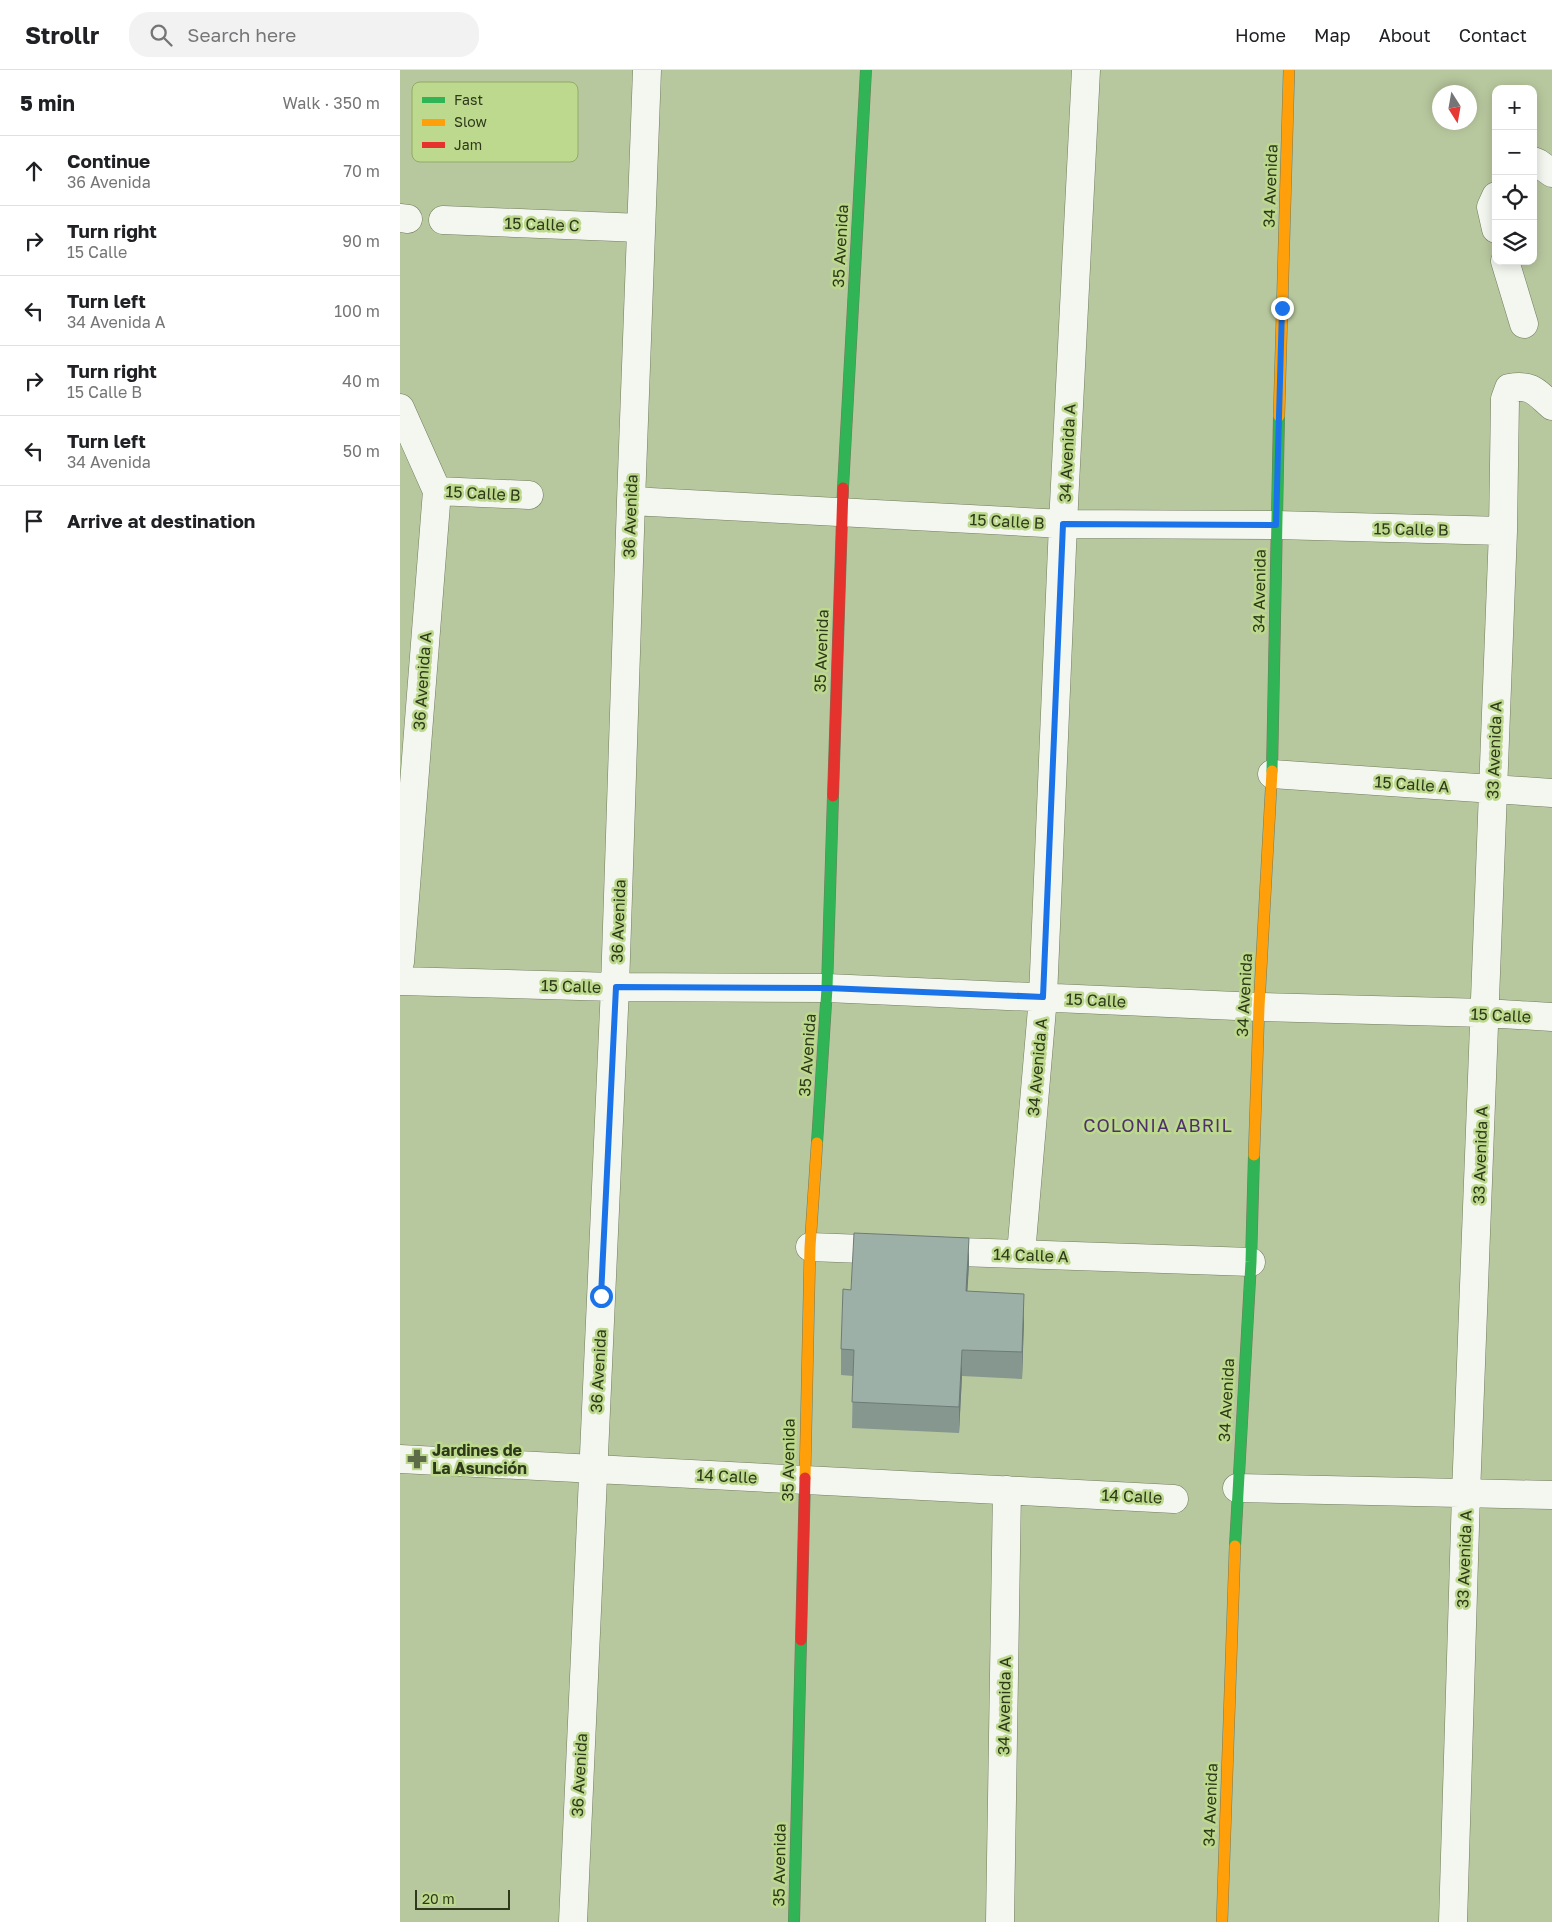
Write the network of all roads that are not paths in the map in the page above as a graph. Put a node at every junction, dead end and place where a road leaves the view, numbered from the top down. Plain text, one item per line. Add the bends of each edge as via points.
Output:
1 (648, 70) edge
2 (866, 70) edge
3 (1086, 70) edge
4 (1289, 70) edge
5 (1537, 163) edge
6 (1552, 174) edge
7 (443, 220) dead end
8 (641, 228) junction
9 (1506, 265) edge
10 (1524, 324) dead end
11 (1552, 406) edge
12 (400, 408) edge
13 (437, 491) junction
14 (529, 495) dead end
15 (631, 501) junction
16 (842, 512) junction
17 (1063, 524) junction
18 (1276, 525) junction
19 (1503, 531) junction
20 (1272, 774) junction
21 (1493, 789) junction
22 (1552, 793) edge
23 (400, 962) edge
24 (400, 981) edge
25 (616, 987) junction
26 (827, 988) junction
27 (1043, 997) junction
28 (1259, 1007) junction
29 (1485, 1014) junction
30 (1552, 1017) edge
31 (810, 1247) junction
32 (1021, 1254) junction
33 (1251, 1262) junction
34 (400, 1458) edge
35 (593, 1470) junction
36 (804, 1480) junction
37 (1237, 1488) junction
38 (1007, 1490) junction
39 (1466, 1494) junction
40 (1552, 1495) edge
41 (1174, 1498) dead end
42 (573, 1922) edge
43 (794, 1922) edge
44 (1000, 1922) edge
45 (1222, 1922) edge
46 (1453, 1922) edge

1 - 8 street, 36 Avenida
2 - 16 street, 35 Avenida
3 - 17 street, 34 Avenida A
4 - 18 street, 34 Avenida
5 - 6 street
7 - 8 street, 15 Calle C
8 - 15 street, 36 Avenida
9 - 10 street
11 - 19 street, 33 Avenida A via 1532,389 1521,386 1509,388 1504,399
12 - 13 street, 36 Avenida A
13 - 14 street, 15 Calle B
13 - 23 street, 36 Avenida A
15 - 16 street, 15 Calle B
15 - 25 street, 36 Avenida
16 - 17 street, 15 Calle B
16 - 26 street, 35 Avenida
17 - 18 street, 15 Calle B
17 - 27 street, 34 Avenida A
18 - 19 street, 15 Calle B
18 - 20 street, 34 Avenida
19 - 21 street, 33 Avenida A
20 - 21 street, 15 Calle A
20 - 28 street, 34 Avenida
21 - 22 street, 15 Calle A
21 - 29 street, 33 Avenida A
24 - 25 street, 15 Calle
25 - 26 street, 15 Calle
25 - 35 street, 36 Avenida
26 - 27 street, 15 Calle
26 - 31 street, 35 Avenida
27 - 28 street, 15 Calle
27 - 32 street, 34 Avenida A
28 - 29 street, 15 Calle
28 - 33 street, 34 Avenida
29 - 30 street, 15 Calle
29 - 39 street, 33 Avenida A
31 - 32 street, 14 Calle A
31 - 36 street, 35 Avenida
32 - 33 street, 14 Calle A
33 - 37 street, 34 Avenida
34 - 35 street, 14 Calle
35 - 36 street, 14 Calle
35 - 42 street, 36 Avenida
36 - 38 street, 14 Calle
36 - 43 street, 35 Avenida
37 - 39 street
37 - 45 street, 34 Avenida
38 - 41 street, 14 Calle
38 - 44 street, 34 Avenida A
39 - 40 street
39 - 46 street, 33 Avenida A

